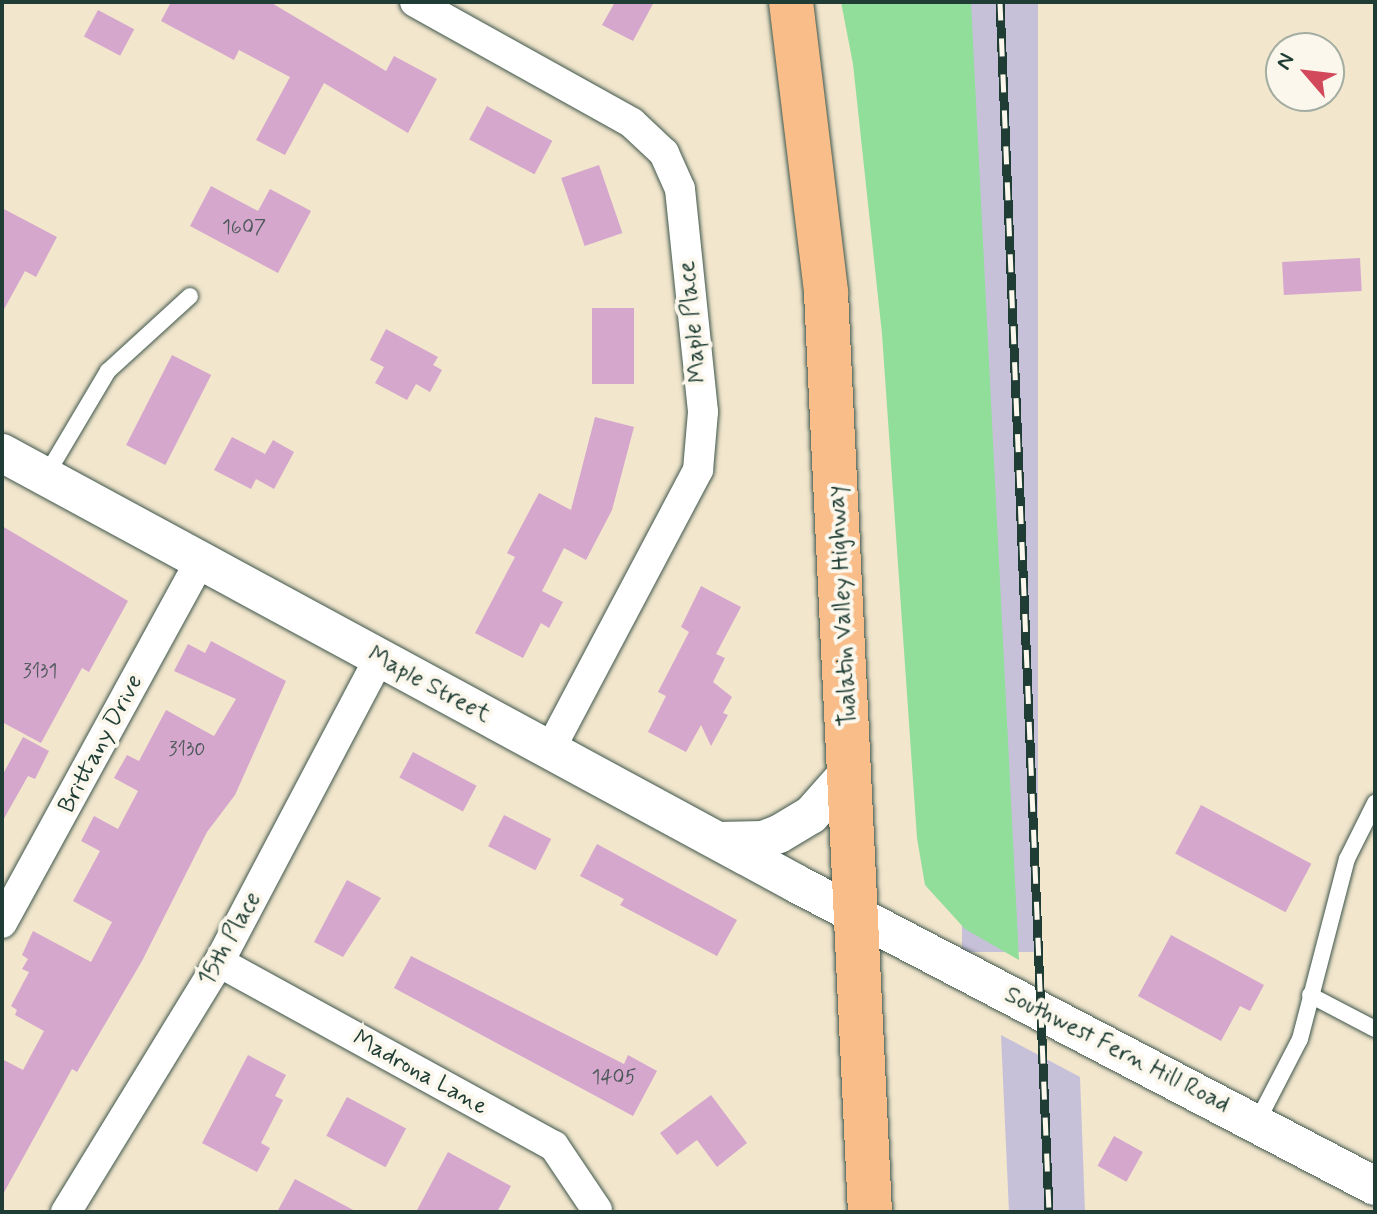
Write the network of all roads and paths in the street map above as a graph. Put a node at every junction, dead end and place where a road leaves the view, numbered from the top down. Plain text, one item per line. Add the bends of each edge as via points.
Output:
1 (415, 2) edge
2 (791, 2) edge
3 (190, 296) dead end
4 (2, 453) edge
5 (45, 477) junction
6 (199, 563) junction
7 (379, 658) junction
8 (550, 749) junction
9 (850, 771) junction
10 (1375, 803) edge
11 (719, 841) junction
12 (858, 915) junction
13 (2, 923) edge
14 (219, 962) junction
15 (1310, 995) junction
16 (1375, 1029) edge
17 (1257, 1122) junction
18 (1375, 1186) edge
19 (597, 1210) edge
20 (66, 1212) edge
21 (870, 1212) edge

1 - 8 street, Maple Place via 632,123 664,153 680,189 703,412 698,470
2 - 9 highway, Tualatin Valley Highway via 826,293
3 - 5 lane via 108,371
4 - 5 street, Maple Street
5 - 6 street, Maple Street
6 - 7 street, Maple Street
6 - 13 street, Brittany Drive
7 - 8 street, Maple Street
7 - 14 street, 15th Place
8 - 11 street, Maple Street
9 - 11 street via 811,815 779,834
9 - 12 highway, Tualatin Valley Highway
10 - 15 lane via 1347,859
11 - 12 street, Maple Street
12 - 17 street, Southwest Fern Hill Road
12 - 21 highway, Tualatin Valley Highway
14 - 19 street, Madrona Lane via 554,1146
14 - 20 street, 15th Place
15 - 16 lane
15 - 17 lane via 1300,1039
17 - 18 street, Southwest Fern Hill Road

